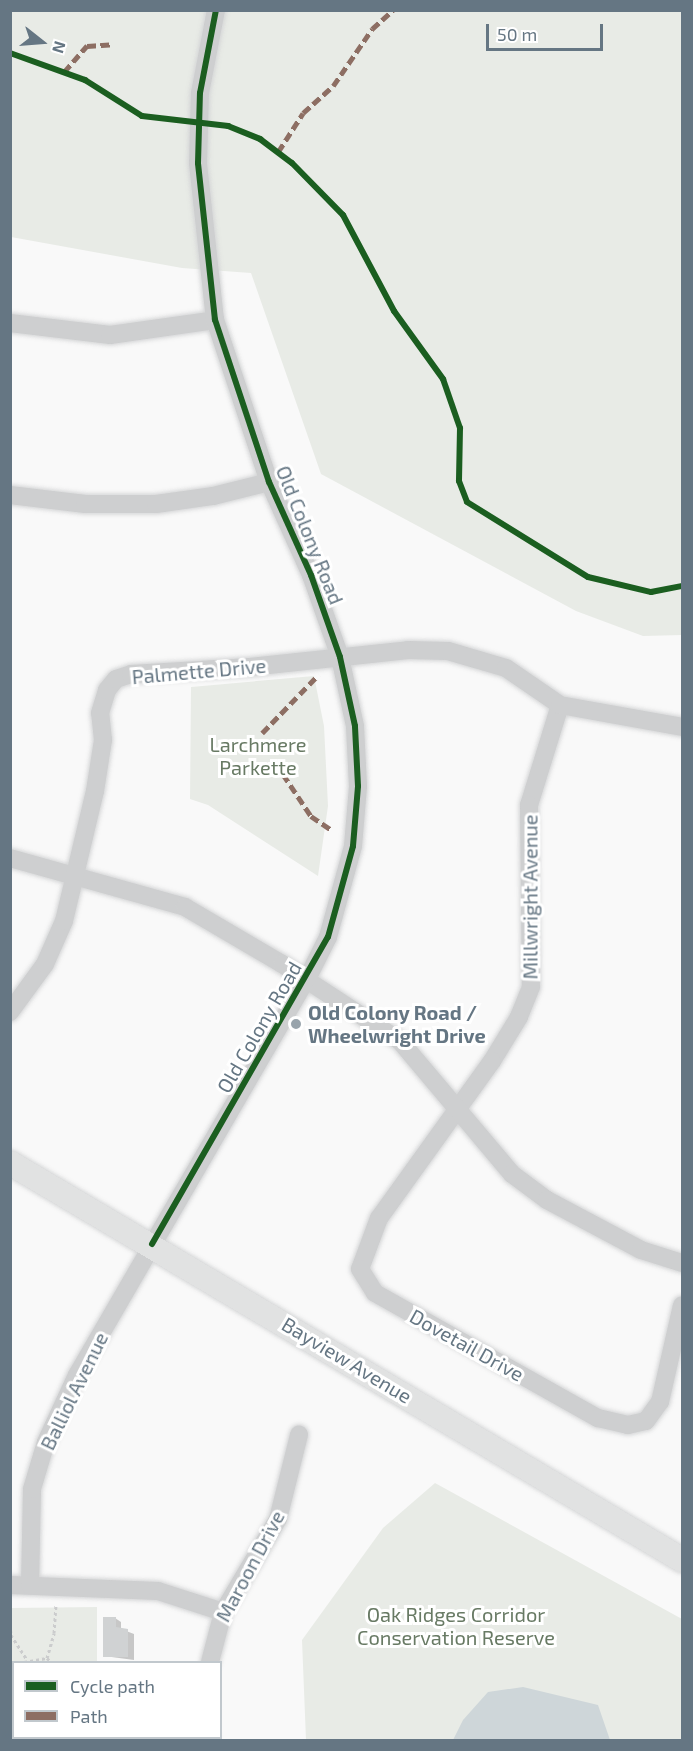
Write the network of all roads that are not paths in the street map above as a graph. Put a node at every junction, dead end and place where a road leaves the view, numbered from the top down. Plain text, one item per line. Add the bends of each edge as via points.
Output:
1 (216, 10) edge
2 (215, 320) junction
3 (10, 323) edge
4 (269, 482) junction
5 (10, 495) edge
6 (340, 657) junction
7 (560, 705) junction
8 (682, 727) edge
9 (10, 858) edge
10 (75, 875) junction
11 (307, 979) junction
12 (10, 1012) edge
13 (456, 1107) junction
14 (10, 1163) edge
15 (152, 1244) junction
16 (682, 1263) edge
17 (682, 1305) edge
18 (299, 1435) dead end
19 (682, 1560) edge
20 (10, 1585) edge
21 (30, 1585) junction
22 (223, 1612) junction
23 (210, 1661) edge

1 - 2 street, Old Colony Road via 200,93 198,163
2 - 3 street via 110,335
2 - 4 street, Old Colony Road
4 - 5 street via 213,496 156,504 85,504
4 - 6 street, Old Colony Road via 311,575
6 - 7 street via 448,651 506,668
6 - 10 street, Palmette Drive via 131,674 116,679 107,690 100,714 103,740 96,791
6 - 11 street, Old Colony Road via 355,726 358,786 353,846 328,937
7 - 8 street
7 - 13 street, Millwright Avenue via 529,805 531,987 519,1017 492,1061
9 - 10 street
10 - 11 street via 185,907
10 - 12 street via 64,921 45,964
11 - 13 street via 400,1041
11 - 15 street, Old Colony Road
13 - 16 street via 512,1174 547,1200 641,1250
13 - 17 street, Dovetail Drive via 379,1218 360,1269 375,1293 598,1418 628,1425 646,1421 660,1402
14 - 15 main road, Bayview Avenue
15 - 19 main road, Bayview Avenue
15 - 21 street, Balliol Avenue via 77,1375 46,1442 32,1489
18 - 22 street, Maroon Drive via 278,1519
20 - 21 street
21 - 22 street via 158,1591
22 - 23 street, Maroon Drive

